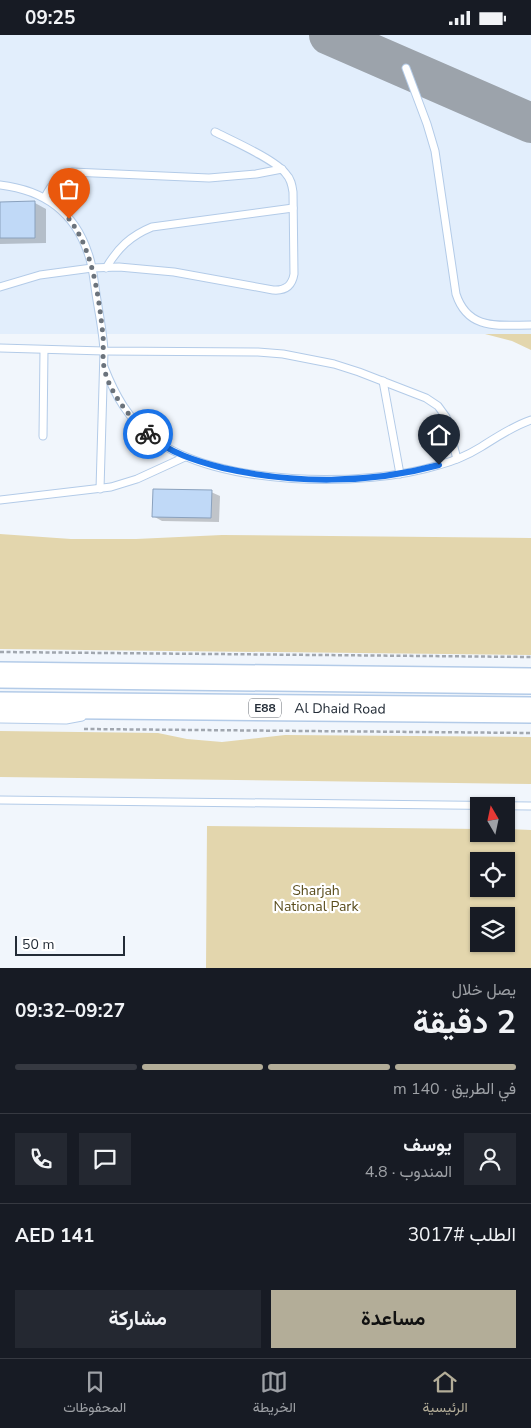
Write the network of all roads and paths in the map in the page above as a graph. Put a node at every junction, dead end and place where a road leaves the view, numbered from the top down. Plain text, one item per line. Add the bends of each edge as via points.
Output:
1 (406, 68) dead end
2 (215, 132) dead end
3 (282, 169) junction
4 (0, 185) edge
5 (45, 197) junction
6 (293, 208) junction
7 (106, 267) junction
8 (92, 268) junction
9 (0, 287) edge
10 (531, 325) edge
11 (0, 348) edge
12 (44, 350) junction
13 (104, 351) junction
14 (104, 367) junction
15 (383, 381) junction
16 (531, 420) edge
17 (43, 436) dead end
18 (185, 457) junction
19 (457, 459) junction
20 (400, 474) junction
21 (100, 489) junction
22 (0, 500) edge
23 (0, 652) edge
24 (531, 657) edge
25 (0, 675) edge
26 (531, 681) edge
27 (0, 705) edge
28 (112, 706) junction
29 (457, 710) junction
30 (531, 710) edge
31 (0, 719) edge
32 (531, 726) edge
33 (79, 729) dead end
34 (531, 733) edge
35 (0, 800) edge
36 (531, 806) edge

1 - 10 lane via 435,151 459,302 470,317 486,324
2 - 3 lane
3 - 5 lane via 201,178 72,172 58,178
3 - 6 lane via 292,183
4 - 5 lane via 26,189
5 - 8 lane via 76,227
6 - 7 lane via 152,227 125,242
6 - 7 lane via 294,275 291,284 283,290 156,270
7 - 8 lane
8 - 9 lane via 32,277
8 - 13 lane
11 - 12 lane
12 - 13 lane
12 - 17 lane
13 - 14 lane
13 - 15 lane via 283,354 334,364
14 - 18 lane via 117,398 139,426
14 - 21 lane
15 - 19 lane via 438,406 446,417
15 - 20 lane
16 - 19 lane
18 - 20 lane via 233,470 282,478 358,479
18 - 21 lane via 137,479
19 - 20 lane
21 - 22 lane
23 - 24 path
25 - 26 highway, E88
27 - 28 highway, Al Dhaid Road / E88
28 - 29 highway, Al Dhaid Road / E88
28 - 31 lane via 66,719
29 - 30 highway, Al Dhaid Road / E88
29 - 32 highway via 467,718 491,726
33 - 34 path
35 - 36 lane

